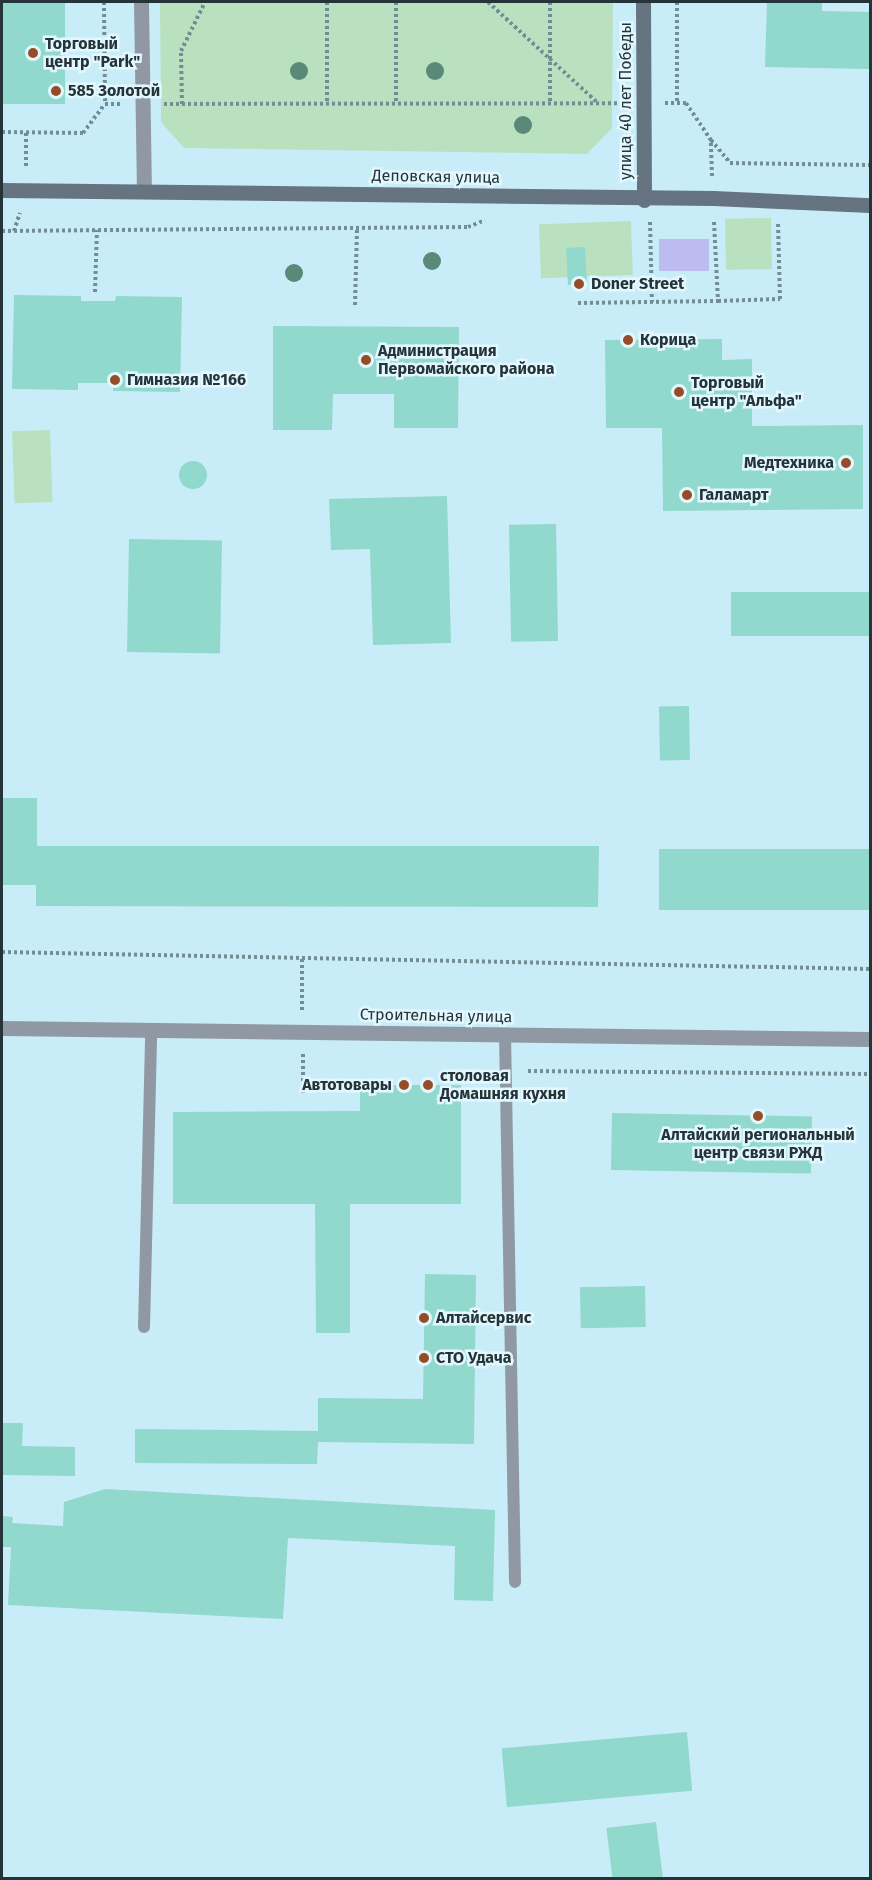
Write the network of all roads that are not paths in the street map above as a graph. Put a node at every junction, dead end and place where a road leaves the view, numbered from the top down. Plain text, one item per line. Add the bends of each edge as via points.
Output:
1 (141, 2) edge
2 (644, 2) edge
3 (2, 190) edge
4 (144, 190) junction
5 (870, 205) edge
6 (647, 206) junction
7 (2, 1028) edge
8 (151, 1030) junction
9 (505, 1034) junction
10 (870, 1039) edge
11 (144, 1327) dead end
12 (515, 1582) dead end

1 - 4 street
2 - 6 street, улица 40 лет Победы
3 - 4 street, Деповская улица
4 - 6 street, Деповская улица
5 - 6 street, Деповская улица via 713,198
7 - 8 street, Строительная улица
8 - 9 street, Строительная улица
8 - 11 lane
9 - 10 street, Строительная улица
9 - 12 lane

